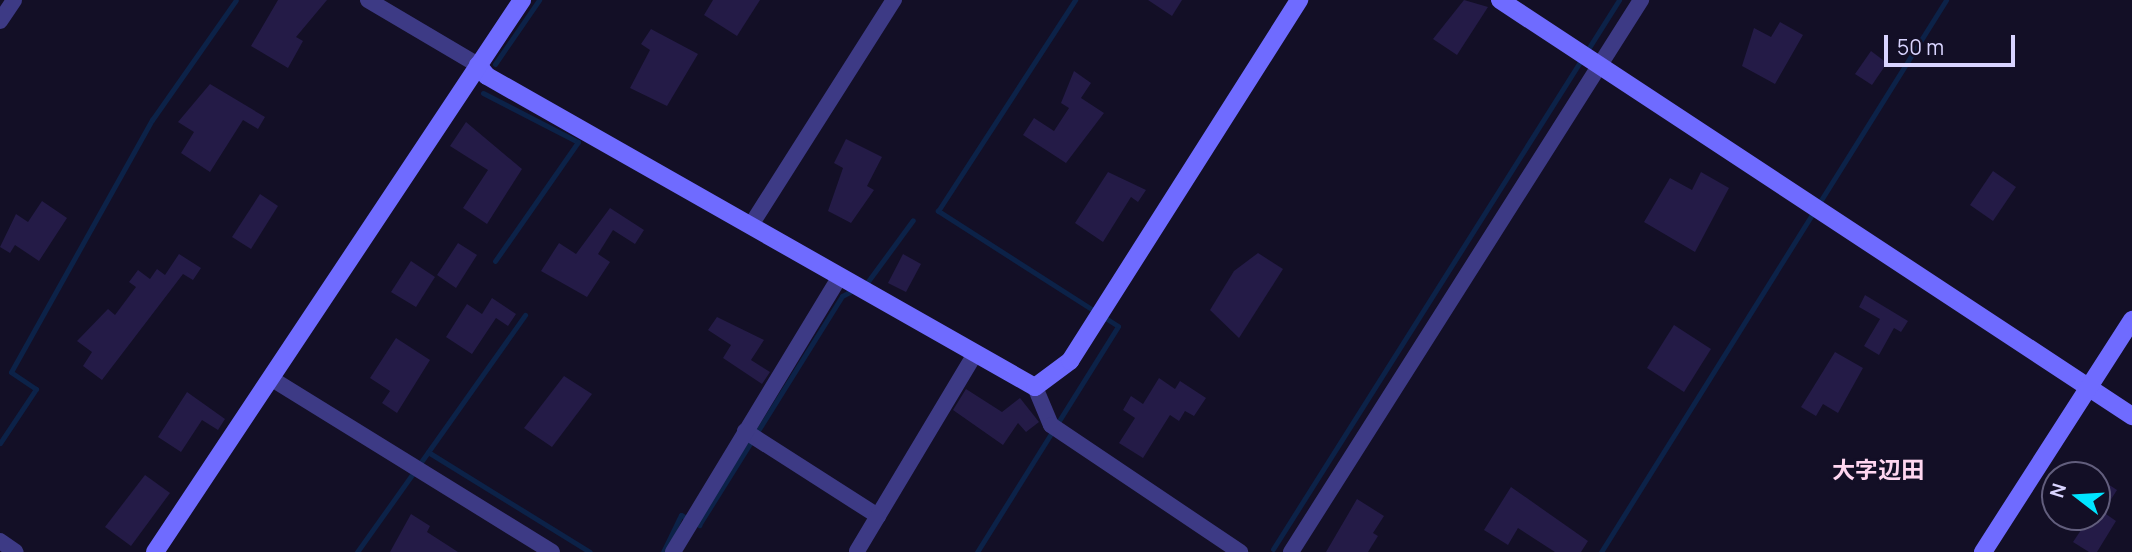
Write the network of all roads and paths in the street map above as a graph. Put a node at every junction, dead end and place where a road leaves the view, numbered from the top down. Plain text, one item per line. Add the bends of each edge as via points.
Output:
1 (14, 0) edge
2 (368, 0) edge
3 (522, 0) edge
4 (894, 0) edge
5 (1299, 0) edge
6 (1500, 0) edge
7 (1641, 0) edge
8 (0, 21) edge
9 (1589, 60) junction
10 (478, 65) junction
11 (751, 225) junction
12 (851, 285) junction
13 (2132, 320) edge
14 (973, 357) junction
15 (272, 379) junction
16 (1035, 387) junction
17 (2090, 388) junction
18 (2132, 416) edge
19 (752, 435) junction
20 (878, 516) junction
21 (0, 541) edge
22 (857, 551) edge
23 (16, 552) edge
24 (155, 552) edge
25 (552, 552) edge
26 (673, 552) edge
27 (1240, 552) edge
28 (1291, 552) edge
29 (1983, 552) edge

1 - 8 street
2 - 10 street
3 - 10 street
4 - 11 street
5 - 16 street via 1070,361
6 - 9 street
7 - 9 street
9 - 17 street
9 - 28 street
10 - 11 street via 487,76
10 - 15 street
11 - 12 street
12 - 14 street
12 - 19 street
13 - 17 street
14 - 16 street
14 - 20 street
15 - 24 street
15 - 25 street
16 - 27 street via 1055,428
17 - 18 street
17 - 29 street
19 - 20 street
19 - 26 street via 690,520
20 - 22 street
21 - 23 street

